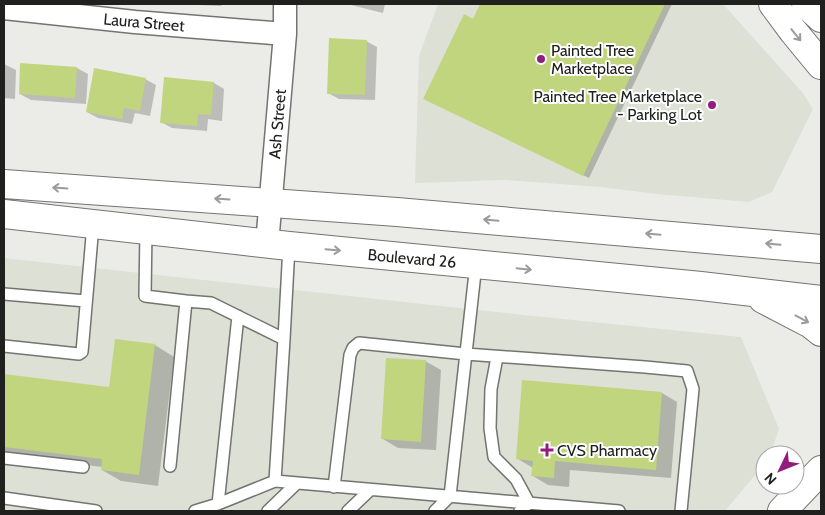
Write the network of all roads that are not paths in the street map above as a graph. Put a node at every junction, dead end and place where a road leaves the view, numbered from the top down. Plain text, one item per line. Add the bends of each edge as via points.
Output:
1 (286, 4) edge
2 (773, 4) edge
3 (806, 4) edge
4 (4, 8) edge
5 (821, 18) edge
6 (285, 34) junction
7 (821, 65) edge
8 (4, 184) edge
9 (270, 202) junction
10 (4, 214) edge
11 (93, 224) junction
12 (146, 230) junction
13 (278, 245) junction
14 (821, 249) edge
15 (476, 264) junction
16 (750, 292) junction
17 (4, 294) edge
18 (821, 300) edge
19 (86, 301) junction
20 (186, 301) junction
21 (238, 316) junction
22 (821, 332) edge
23 (284, 339) junction
24 (4, 346) edge
25 (466, 354) junction
26 (497, 356) junction
27 (4, 458) edge
28 (170, 466) dead end
29 (83, 467) dead end
30 (821, 470) edge
31 (275, 481) junction
32 (297, 483) junction
33 (334, 487) junction
34 (370, 490) junction
35 (450, 496) junction
36 (4, 498) edge
37 (218, 504) junction
38 (524, 507) edge
39 (96, 511) edge
40 (195, 511) edge
41 (268, 511) edge
42 (348, 511) edge
43 (435, 511) edge
44 (611, 511) edge
45 (681, 511) edge
46 (782, 511) edge

1 - 6 street, Ash Street
2 -> 7 main road
3 - 5 main road
4 - 6 street, Laura Street
6 - 9 street, Ash Street
9 -> 8 main road
9 - 13 street, Ash Street
14 -> 9 main road
10 - 11 main road, Boulevard 26
11 - 12 main road, Boulevard 26
11 - 19 lane
12 - 13 main road, Boulevard 26
12 - 20 lane via 145,296
13 -> 15 main road, Boulevard 26
13 - 23 lane
15 -> 16 main road, Boulevard 26
15 - 25 lane
16 - 18 main road, Boulevard 26
16 -> 22 main road
17 - 19 lane
19 - 24 lane via 82,352 79,354
20 - 21 lane via 211,303
20 - 28 lane
21 - 23 lane
21 - 37 lane
23 - 31 lane
25 - 26 lane
25 - 33 lane via 359,343 353,348
25 - 35 lane
26 - 38 lane via 491,389 490,428 494,457 516,479
26 - 45 lane via 687,371 693,389
27 - 29 lane
30 - 46 main road
31 - 32 lane
31 - 37 lane
32 - 33 lane
32 - 41 lane
33 - 34 lane
34 - 35 lane
34 - 42 lane
35 - 38 lane
35 - 43 lane
36 - 39 lane
37 - 40 lane
38 - 44 lane

